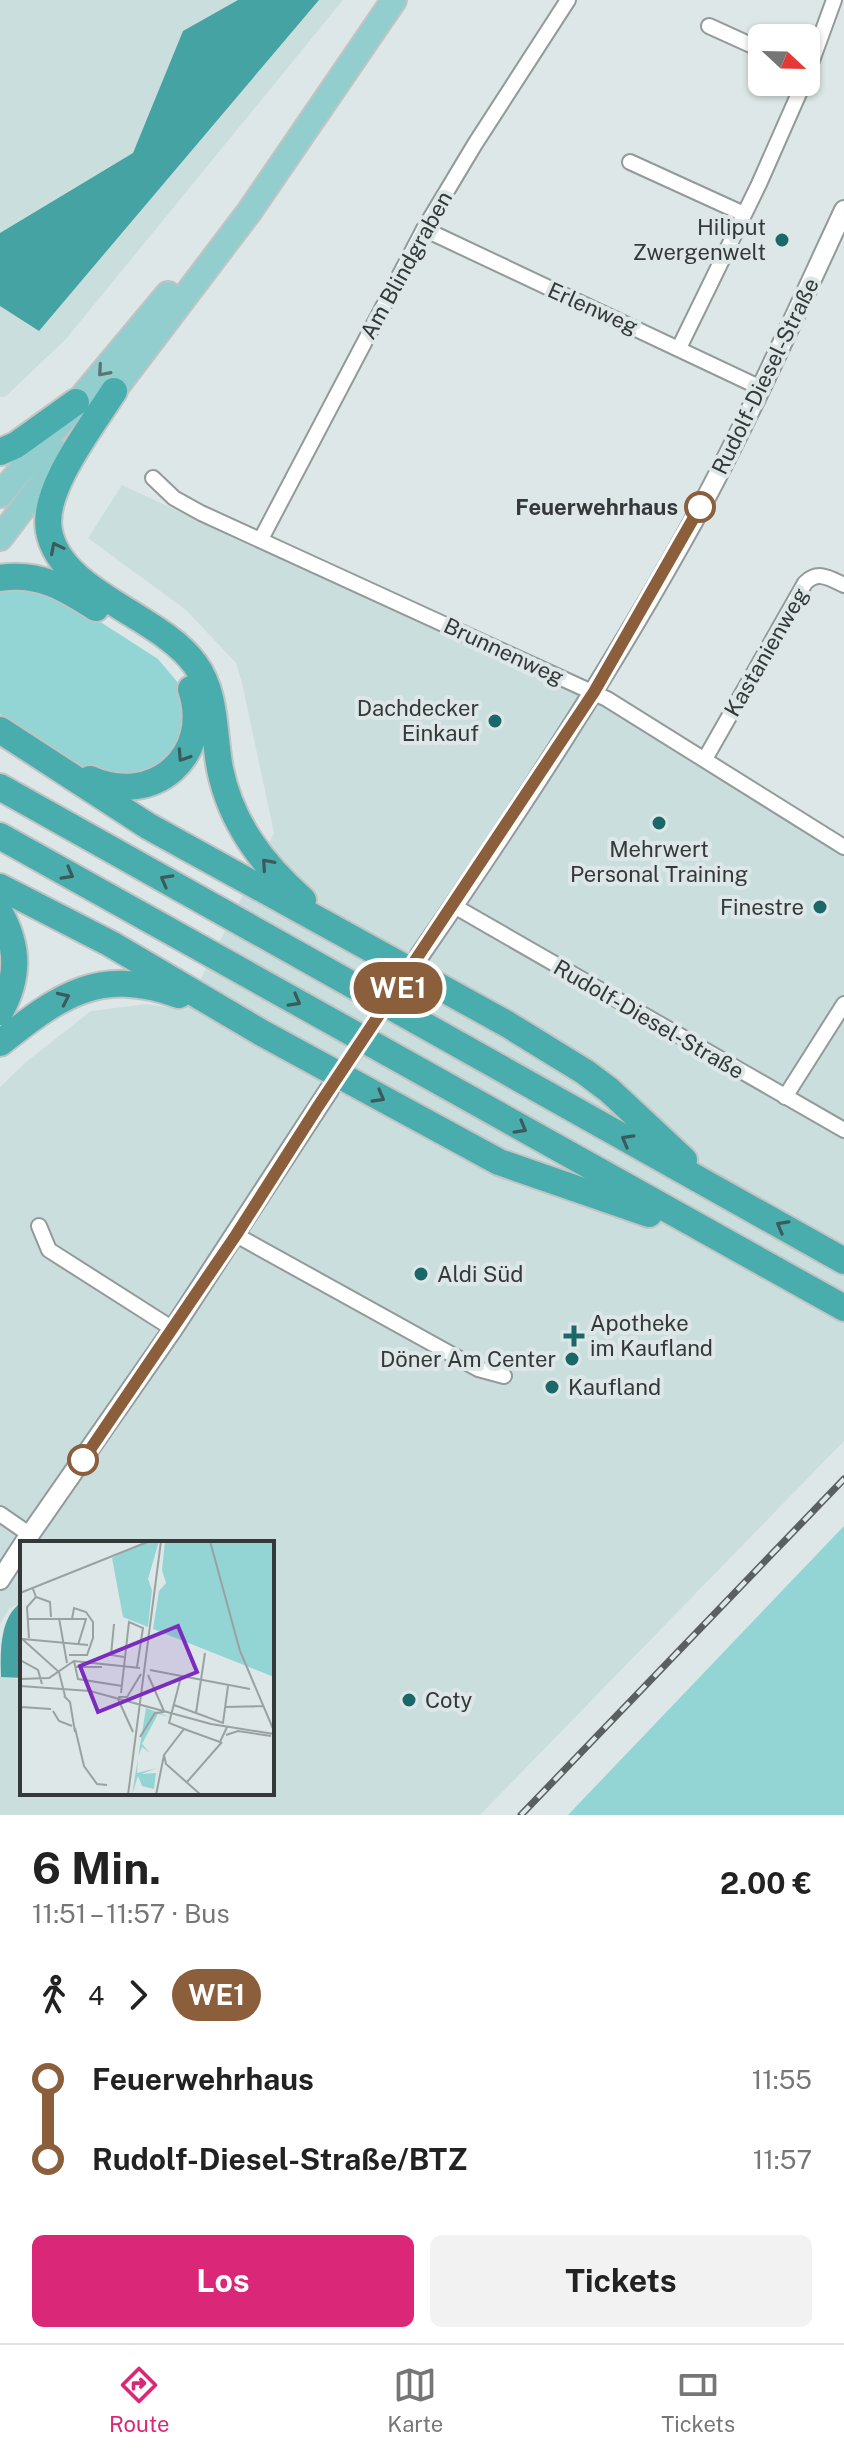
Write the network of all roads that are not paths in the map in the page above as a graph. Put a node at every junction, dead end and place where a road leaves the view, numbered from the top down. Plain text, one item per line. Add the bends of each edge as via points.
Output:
1 (375, 0) edge
2 (394, 0) edge
3 (568, 0) edge
4 (834, 0) edge
5 (709, 26) dead end
6 (820, 38) edge
7 (748, 44) edge
8 (797, 96) edge
9 (630, 162) dead end
10 (844, 210) edge
11 (744, 214) junction
12 (424, 229) junction
13 (679, 348) junction
14 (761, 388) junction
15 (114, 391) junction
16 (76, 402) junction
17 (0, 452) edge
18 (153, 478) dead end
19 (0, 495) edge
20 (0, 538) edge
21 (261, 539) junction
22 (0, 578) edge
23 (844, 585) edge
24 (594, 692) junction
25 (0, 730) edge
26 (26, 747) junction
27 (705, 759) junction
28 (0, 787) edge
29 (0, 836) edge
30 (844, 847) edge
31 (0, 887) edge
32 (454, 906) junction
33 (0, 913) edge
34 (370, 949) junction
35 (420, 955) tunnel mouth
36 (844, 1004) edge
37 (0, 1012) edge
38 (262, 1033) junction
39 (0, 1043) edge
40 (329, 1090) tunnel mouth
41 (785, 1097) junction
42 (844, 1130) edge
43 (720, 1192) junction
44 (39, 1226) dead end
45 (236, 1235) junction
46 (721, 1240) junction
47 (844, 1261) edge
48 (844, 1308) edge
49 (173, 1329) junction
50 (504, 1376) dead end
51 (0, 1514) edge
52 (25, 1541) edge
53 (20, 1549) edge
54 (0, 1580) edge

1 -> 16 main road via 248,189
2 - 15 main road via 249,212
3 - 12 street, Am Blindgraben
4 - 6 street
5 - 7 street
8 - 11 street
9 - 11 street
10 - 14 street, Rudolf-Diesel-Straße
11 - 13 street
12 - 13 street, Erlenweg
12 - 21 street, Am Blindgraben
13 - 14 street, Erlenweg
14 - 24 street, Rudolf-Diesel-Straße via 694,521
15 - 20 main road
34 -> 15 highway via 306,903 254,849 230,803 210,696 194,662 166,635 78,575 54,546 48,522 53,491
16 - 17 highway
16 - 19 main road
18 - 21 street, Brunnenweg via 186,505
21 - 24 street, Brunnenweg
22 -> 26 highway via 31,576 68,590 165,655 181,671 195,702 189,748 171,771 151,784 100,784
23 - 27 street, Kastanienweg via 822,576 805,583
24 - 27 street, Brunnenweg
24 - 32 street, Rudolf-Diesel-Straße
25 - 26 highway
26 - 34 highway via 148,826
27 - 30 street, Brunnenweg
43 -> 28 highway
29 -> 46 highway
31 - 38 highway via 111,944
32 - 35 street, Rudolf-Diesel-Straße
32 - 41 street, Rudolf-Diesel-Straße
33 - 37 highway via 15,967 10,995
34 - 43 highway via 585,1072
36 - 41 street
39 -> 38 highway via 62,998 117,984 161,989
38 -> 46 highway via 499,1162
40 - 45 street
41 - 42 street, Rudolf-Diesel-Straße
47 -> 43 highway
44 - 49 street via 49,1250
45 - 49 street
45 - 50 street via 478,1369
46 - 48 highway
49 - 52 street
51 - 52 street
53 - 54 street

